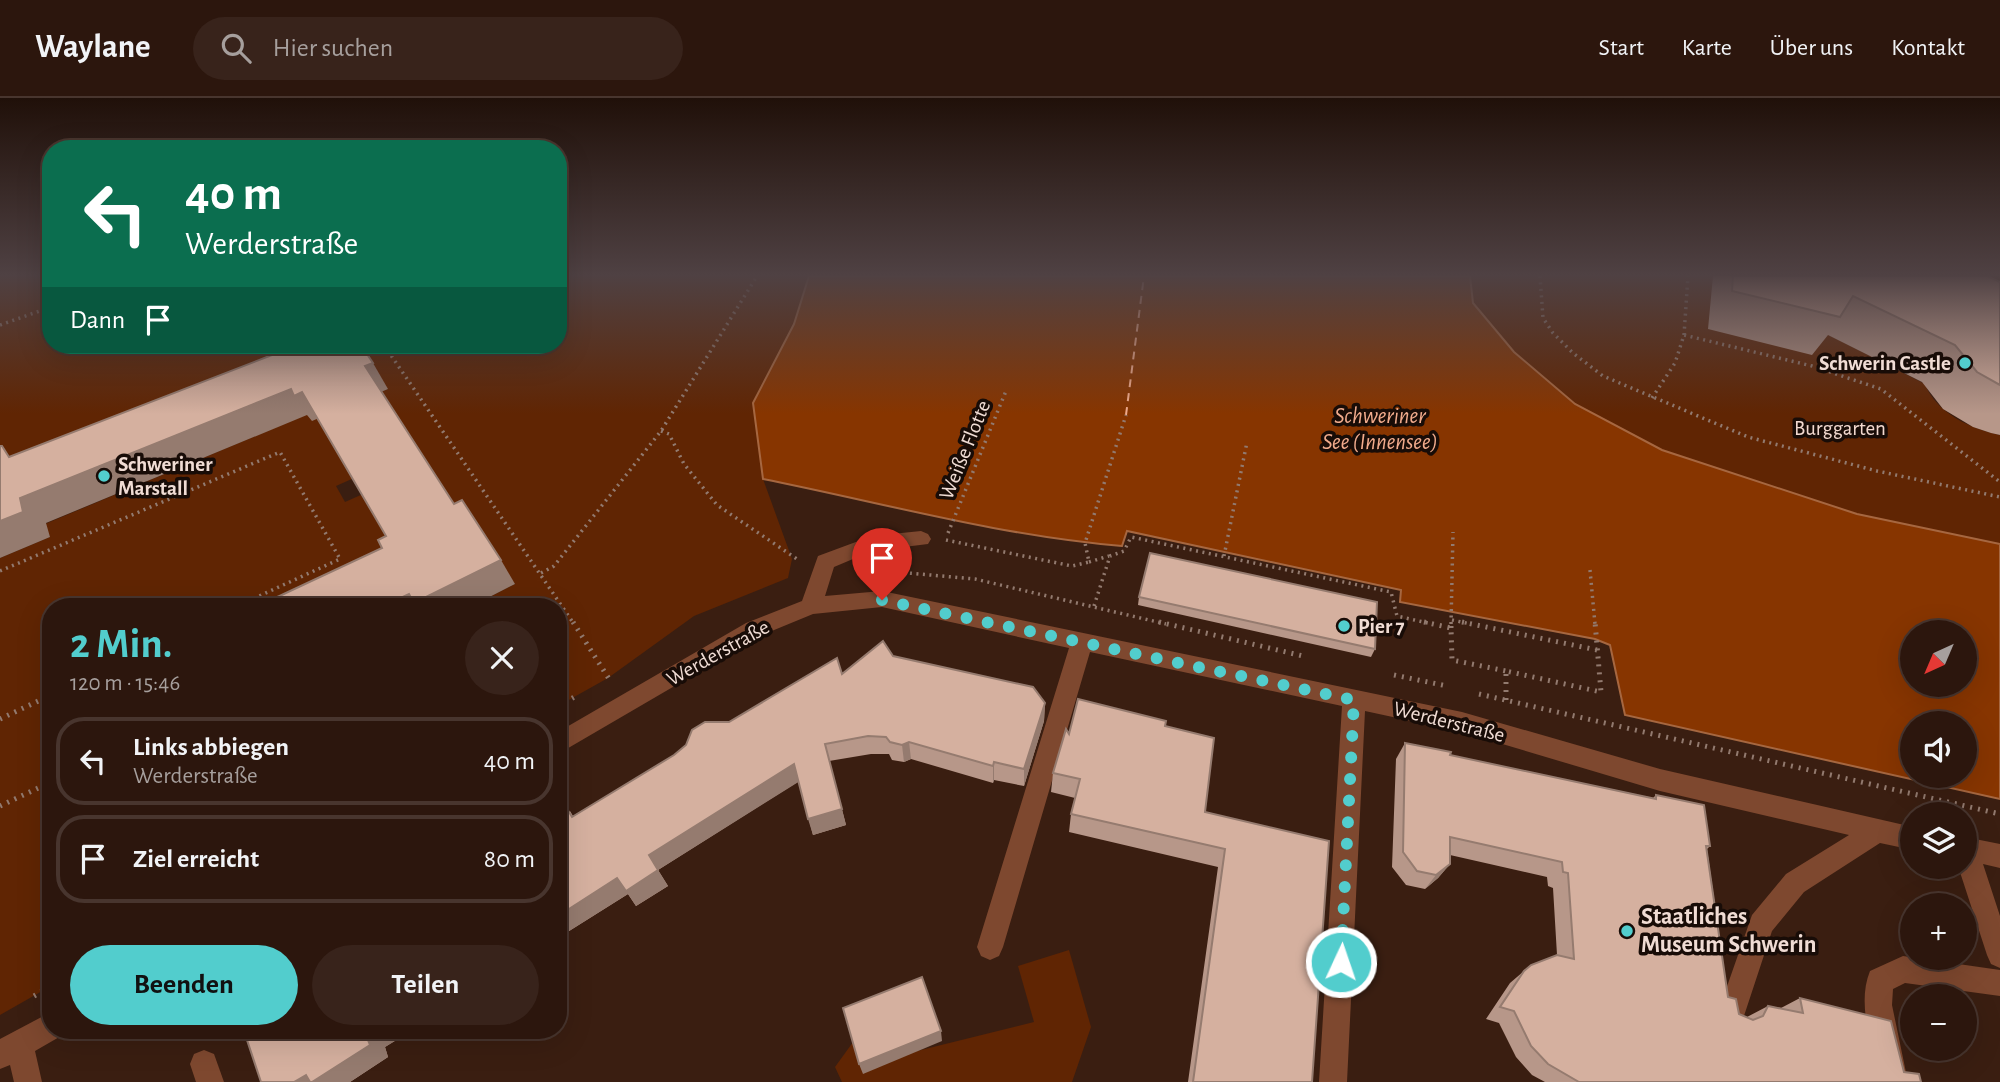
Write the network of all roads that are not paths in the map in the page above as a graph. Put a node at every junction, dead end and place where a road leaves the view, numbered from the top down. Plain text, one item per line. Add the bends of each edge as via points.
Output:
1 (921, 539) road end
2 (811, 606) junction
3 (1082, 642) junction
4 (1354, 700) junction
5 (567, 739) edge
6 (1876, 832) junction
7 (1900, 837) edge
8 (1977, 851) edge
9 (2000, 856) edge
10 (1975, 879) edge
11 (990, 947) dead end
12 (2000, 955) edge
13 (2000, 983) edge
14 (1731, 1015) edge
15 (42, 1031) edge
16 (10, 1049) edge
17 (27, 1082) edge
18 (1333, 1082) edge
19 (1894, 1082) edge

1 - 2 street via 885,539 825,562
2 - 3 street, Werderstraße via 882,600
2 - 5 street, Werderstraße via 754,629
3 - 4 street, Werderstraße
3 - 11 street
4 - 6 street, Werderstraße via 1462,722 1660,780
4 - 18 street
6 - 7 street, Werderstraße
6 - 14 street via 1795,883 1761,924
8 - 9 street
10 - 12 street
13 - 19 street via 1903,969 1880,981 1878,1005
15 - 16 street
16 - 17 street

